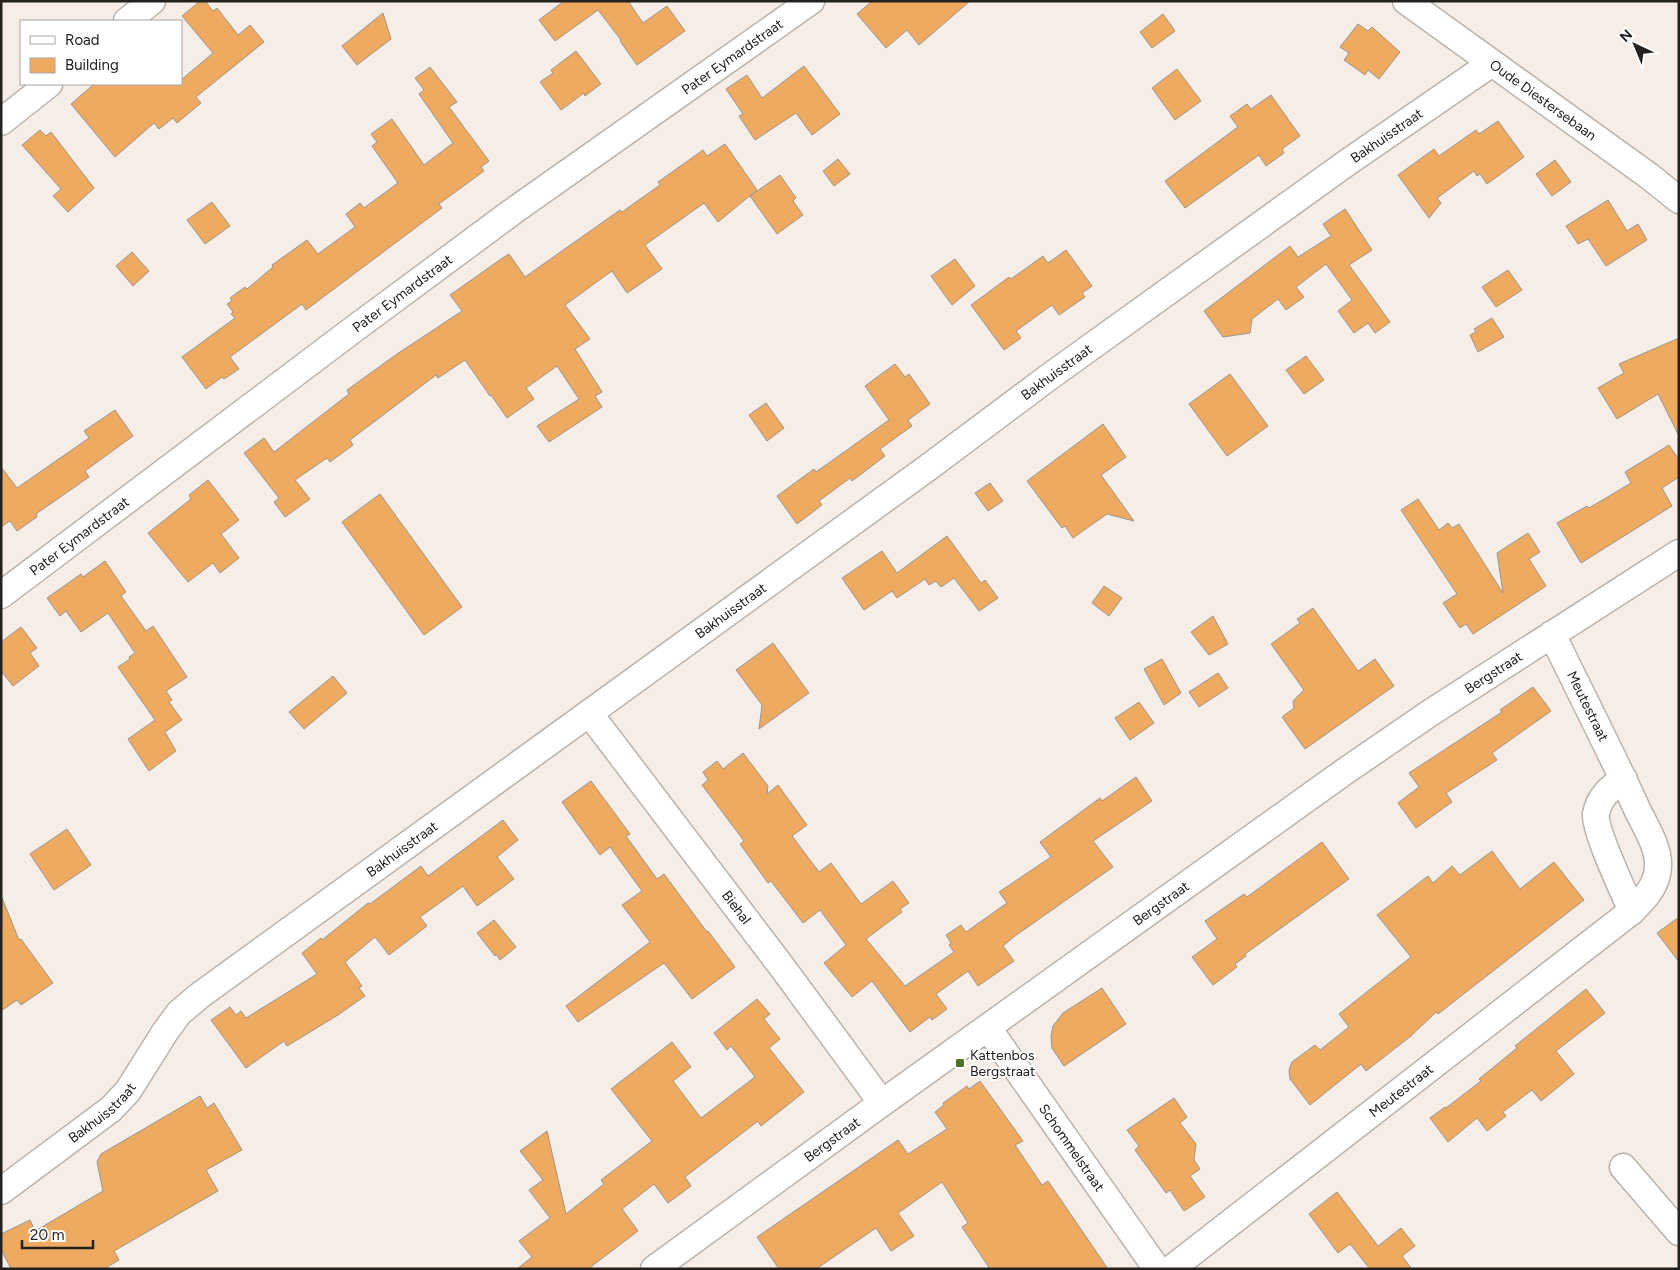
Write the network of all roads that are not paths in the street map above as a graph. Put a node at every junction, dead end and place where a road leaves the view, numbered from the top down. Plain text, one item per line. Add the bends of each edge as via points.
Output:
1 (152, 1) edge
2 (811, 1) edge
3 (1406, 1) edge
4 (128, 20) edge
5 (1492, 63) junction
6 (48, 85) edge
7 (1, 122) edge
8 (1679, 200) edge
9 (1679, 553) edge
10 (1, 595) edge
11 (1552, 634) junction
12 (589, 713) junction
13 (1624, 779) junction
14 (1632, 911) junction
15 (988, 1028) junction
16 (882, 1103) junction
17 (1623, 1167) dead end
18 (1, 1192) edge
19 (1679, 1232) edge
20 (654, 1269) edge
21 (1157, 1269) edge
22 (1171, 1269) edge

1 - 4 street
2 - 10 street, Pater Eymardstraat via 496,224
3 - 5 street, Oude Diestersebaan
5 - 8 street, Oude Diestersebaan
5 - 12 street, Bakhuisstraat via 1113,330
6 - 7 street
9 - 11 street, Bergstraat
11 - 13 street, Meutestraat
11 - 15 street, Bergstraat via 1344,772
12 - 16 street, Biehal
12 - 18 street, Bakhuisstraat via 199,996 179,1013 128,1091 111,1109
13 - 14 street, Meutestraat via 1656,850 1658,866 1647,896
13 - 14 street via 1602,797 1596,815 1600,834
14 - 22 street, Meutestraat
15 - 16 street, Bergstraat
15 - 21 street, Schommelstraat
16 - 20 street, Bergstraat
17 - 19 street

